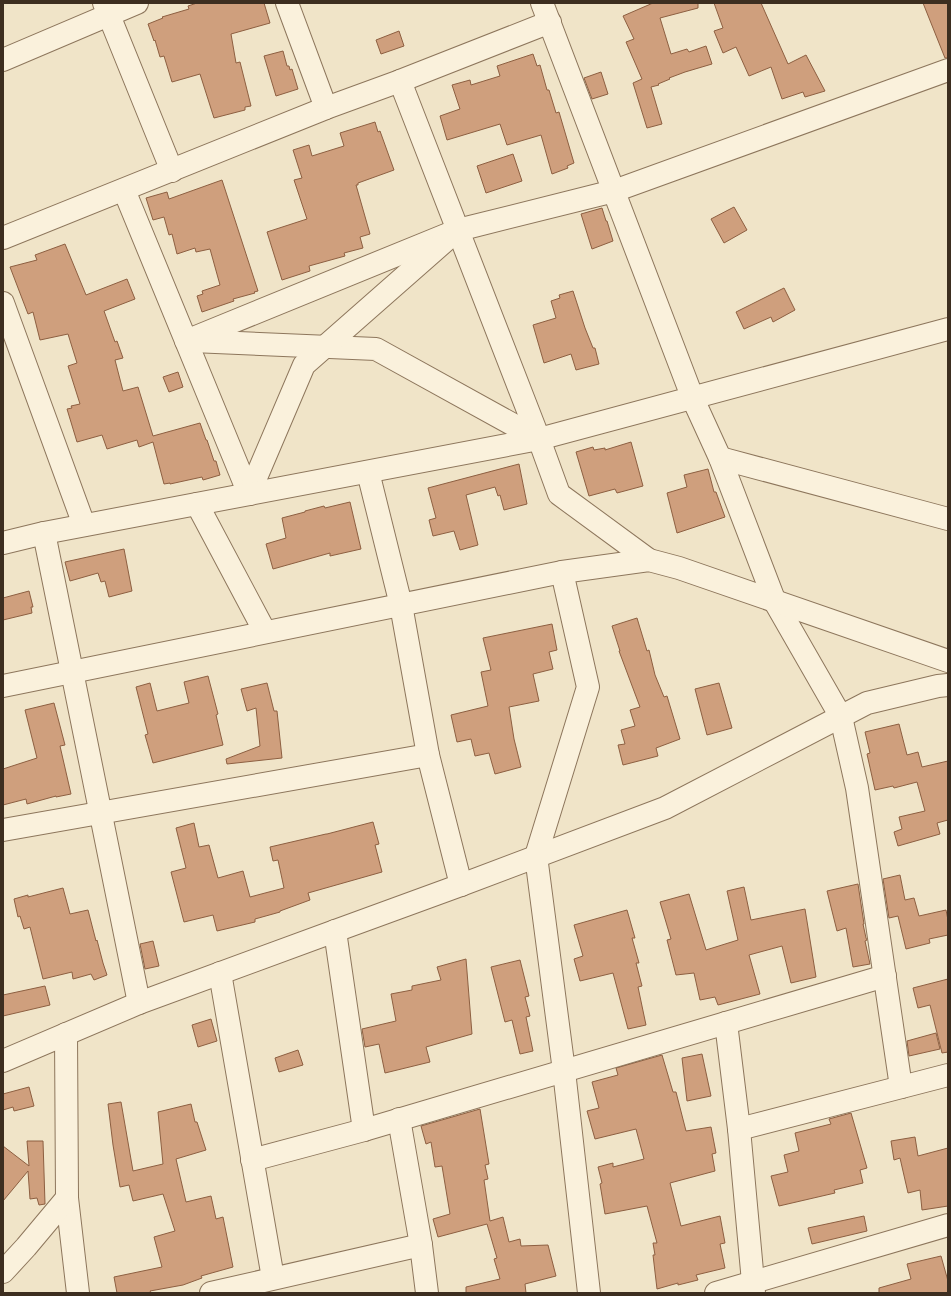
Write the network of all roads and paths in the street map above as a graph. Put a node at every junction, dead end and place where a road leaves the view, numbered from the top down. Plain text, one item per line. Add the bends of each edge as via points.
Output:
1 (136, 3) edge
2 (287, 3) edge
3 (107, 9) edge
4 (546, 13) edge
5 (3, 60) edge
6 (948, 70) edge
7 (400, 81) junction
8 (326, 108) junction
9 (172, 170) junction
10 (124, 190) junction
11 (614, 191) junction
12 (458, 230) junction
13 (3, 238) edge
14 (3, 303) edge
15 (948, 329) edge
16 (186, 341) junction
17 (325, 347) junction
18 (693, 399) junction
19 (539, 440) junction
20 (720, 458) junction
21 (368, 472) junction
22 (249, 494) junction
23 (197, 504) junction
24 (948, 519) edge
25 (84, 525) junction
26 (44, 533) junction
27 (3, 543) edge
28 (649, 560) junction
29 (562, 572) junction
30 (775, 602) junction
31 (401, 605) junction
32 (265, 632) junction
33 (948, 661) edge
34 (73, 672) junction
35 (948, 685) edge
36 (3, 686) edge
37 (841, 717) junction
38 (428, 755) junction
39 (101, 814) junction
40 (3, 830) edge
41 (536, 856) junction
42 (461, 885) junction
43 (335, 930) junction
44 (220, 973) junction
45 (885, 976) junction
46 (139, 1003) junction
47 (726, 1023) junction
48 (66, 1034) junction
49 (3, 1061) edge
50 (564, 1071) junction
51 (948, 1075) edge
52 (901, 1087) junction
53 (399, 1119) junction
54 (738, 1129) junction
55 (364, 1130) junction
56 (252, 1160) junction
57 (67, 1198) junction
58 (948, 1225) edge
59 (421, 1245) junction
60 (3, 1272) edge
61 (272, 1278) junction
62 (754, 1288) edge
63 (78, 1293) edge
64 (210, 1293) edge
65 (427, 1293) edge
66 (589, 1293) edge
67 (716, 1293) edge

1 - 3 street
2 - 8 street
3 - 5 street
3 - 9 street
4 - 7 street
4 - 11 street
6 - 11 street
7 - 8 street
7 - 12 street
8 - 9 street
9 - 10 street
10 - 13 street
10 - 16 street
11 - 12 street
11 - 18 street
12 - 16 street
12 - 17 street
12 - 19 street
14 - 25 street
15 - 18 street
16 - 17 street
16 - 22 street
17 - 19 street via 376,349
17 - 22 street via 304,365
18 - 19 street
18 - 20 street
19 - 21 street
19 - 28 street via 558,494
20 - 24 street
20 - 30 street
21 - 22 street
21 - 31 street
22 - 23 street
23 - 25 street
23 - 32 street
25 - 26 street
26 - 27 street
26 - 34 street
28 - 29 street
28 - 30 street
29 - 31 street
29 - 41 street via 588,687
30 - 33 street
30 - 37 street
31 - 32 street
31 - 38 street
32 - 34 street
34 - 36 street
34 - 39 street
35 - 37 street via 868,703
37 - 41 street via 665,808
37 - 45 street via 857,788
38 - 39 street
38 - 42 street
39 - 40 street
39 - 46 street
41 - 42 street
41 - 50 street
42 - 43 street
43 - 44 street
43 - 55 street
44 - 46 street
44 - 56 street
45 - 47 street
45 - 52 street
46 - 48 street
47 - 50 street
47 - 54 street
48 - 49 street
48 - 57 street
50 - 53 street
50 - 66 street
51 - 52 street
52 - 54 street
53 - 55 street
53 - 59 street
54 - 62 street
55 - 56 street
56 - 61 street
57 - 60 street
57 - 63 street
58 - 62 street
59 - 61 street
59 - 65 street
61 - 64 street
62 - 67 street

